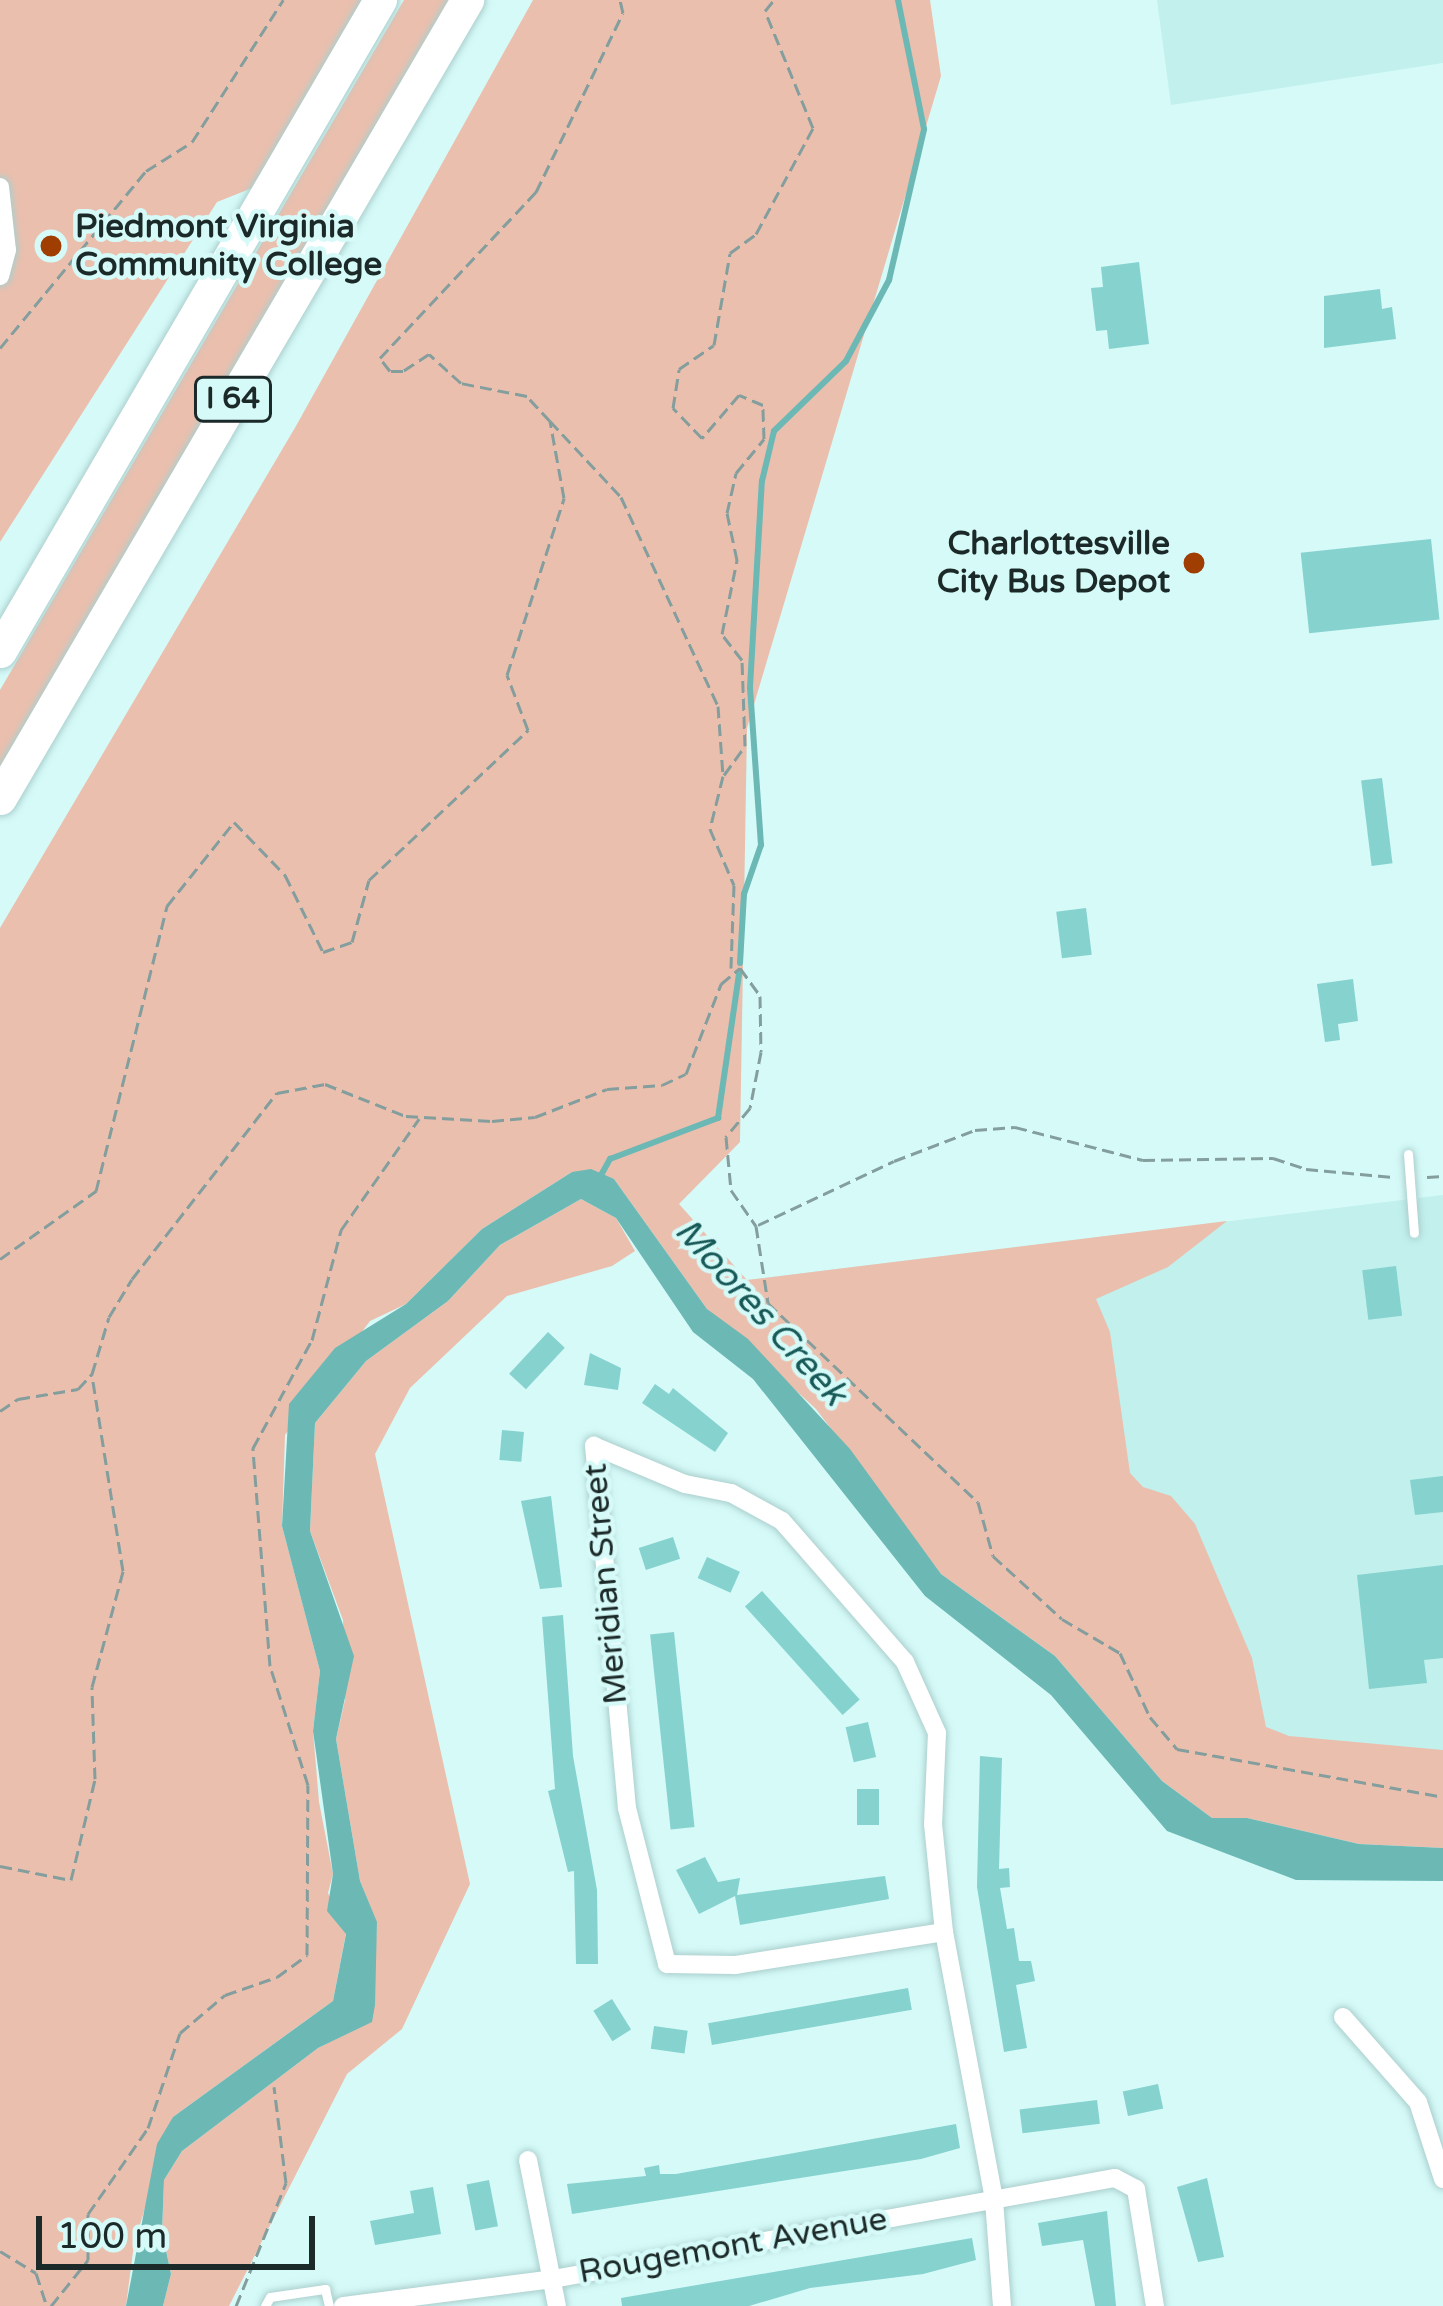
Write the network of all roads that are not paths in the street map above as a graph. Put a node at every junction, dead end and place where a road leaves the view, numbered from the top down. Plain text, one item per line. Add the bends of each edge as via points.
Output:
1 (380, 0) edge
2 (467, 0) edge
3 (0, 188) edge
4 (0, 276) edge
5 (0, 651) edge
6 (0, 798) edge
7 (1408, 1154) dead end
8 (1414, 1233) dead end
9 (944, 1932) junction
10 (1343, 2017) dead end
11 (528, 2160) dead end
12 (1443, 2179) edge
13 (994, 2200) junction
14 (553, 2279) junction
15 (265, 2306) edge
16 (329, 2306) edge
17 (343, 2306) edge
18 (557, 2306) edge
19 (1002, 2306) edge
20 (1155, 2306) edge

1 - 5 highway, I 64
2 - 6 highway, I 64
3 - 4 street via 7,250
7 - 8 lane
9 - 9 street, Meridian Street via 933,1824 937,1733 904,1662 782,1521 730,1493 685,1484 594,1446 627,1808 667,1964 735,1965
9 - 13 street, Meridian Street
10 - 12 street via 1418,2102
11 - 14 street
13 - 14 street, Rougemont Avenue
13 - 19 street, Meridian Street
13 - 20 street, Rougemont Avenue via 1123,2179 1136,2189
14 - 17 street, Rougemont Avenue
14 - 18 street
15 - 16 lane via 270,2297 325,2289

